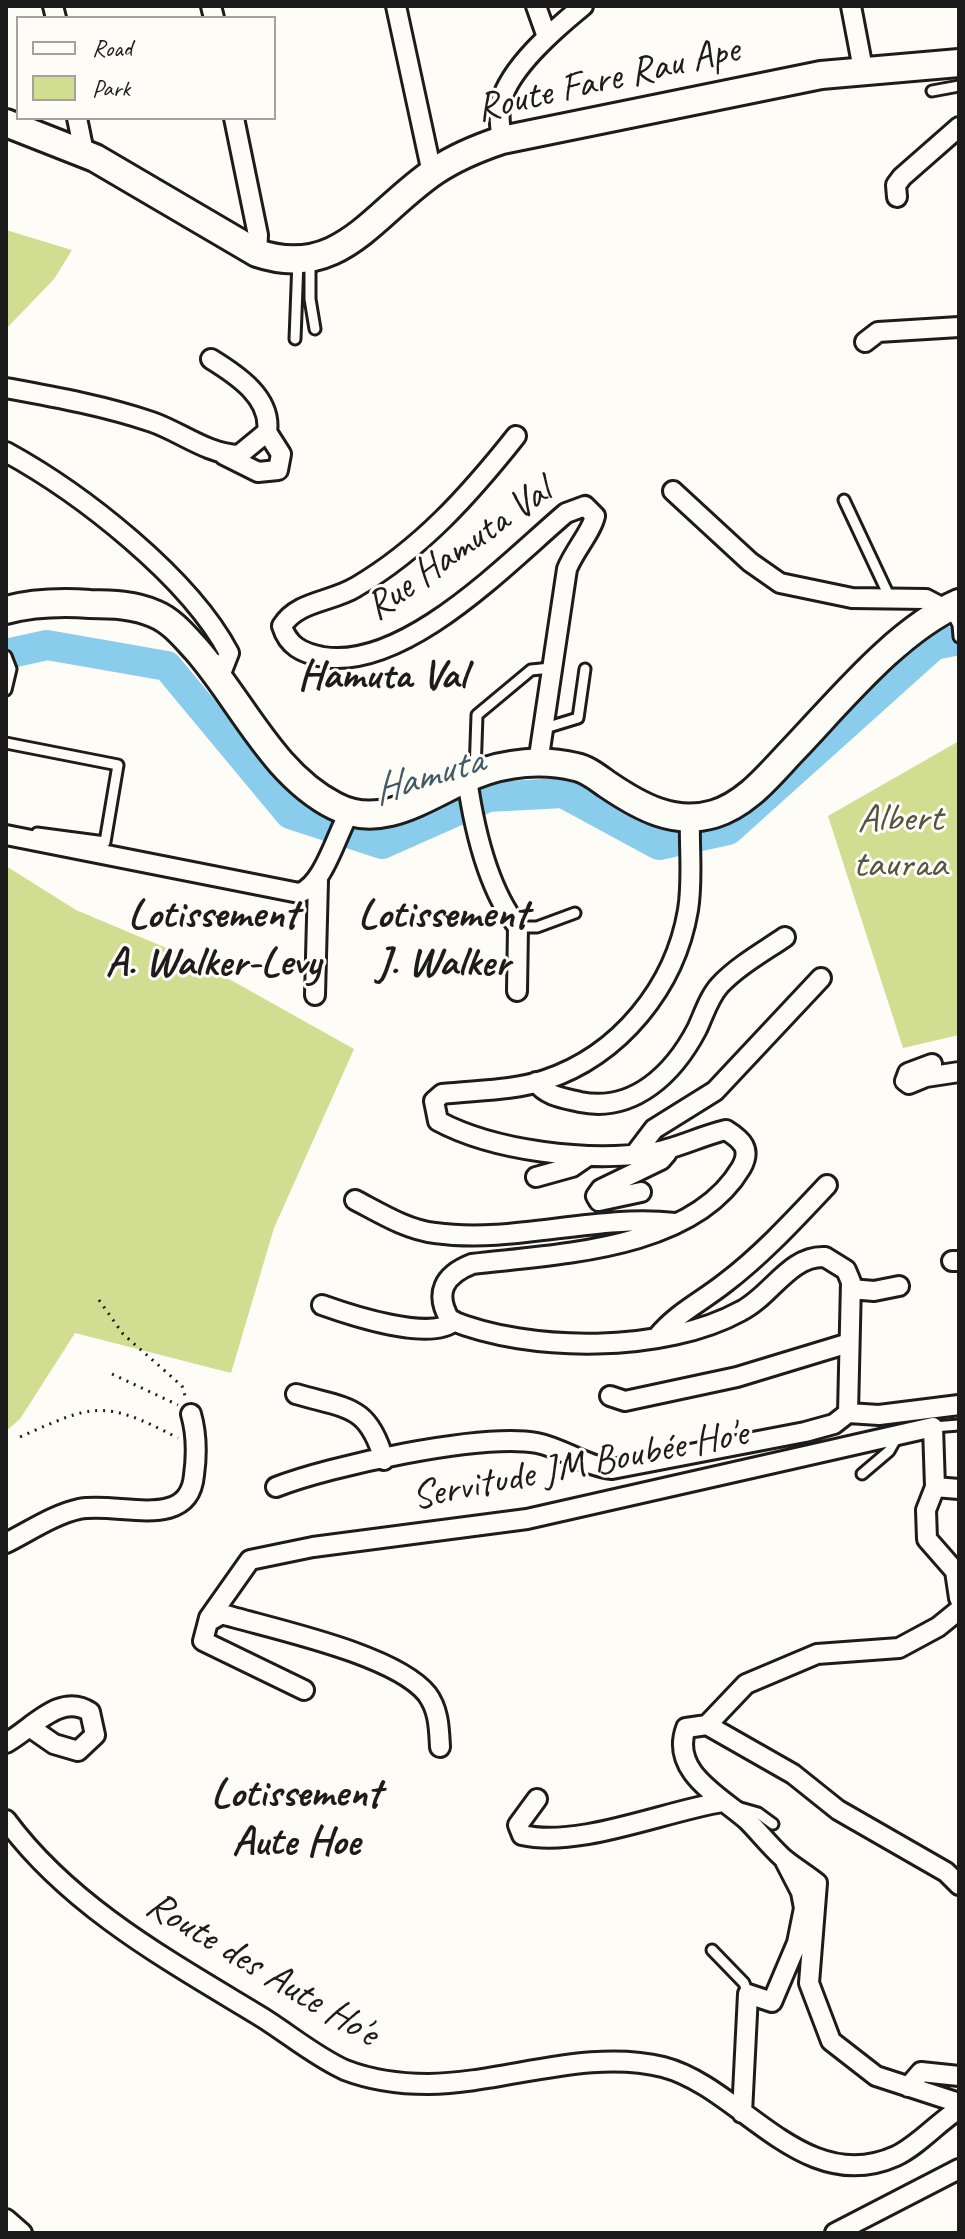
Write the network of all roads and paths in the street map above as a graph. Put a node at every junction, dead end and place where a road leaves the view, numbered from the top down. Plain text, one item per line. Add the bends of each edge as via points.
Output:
1 (396, 6) edge
2 (536, 6) edge
3 (545, 6) edge
4 (583, 6) edge
5 (851, 6) edge
6 (549, 35) junction
7 (959, 63) edge
8 (863, 69) junction
9 (959, 86) edge
10 (932, 91) dead end
11 (77, 120) edge
12 (234, 120) edge
13 (6, 123) edge
14 (959, 127) edge
15 (502, 140) junction
16 (84, 152) junction
17 (432, 173) junction
18 (897, 197) dead end
19 (257, 253) junction
20 (304, 261) junction
21 (959, 327) edge
22 (315, 329) dead end
23 (295, 339) dead end
24 (865, 342) dead end
25 (211, 359) dead end
26 (6, 388) edge
27 (267, 432) junction
28 (516, 436) dead end
29 (6, 452) edge
30 (224, 455) junction
31 (673, 491) dead end
32 (844, 500) dead end
33 (890, 598) junction
34 (6, 610) edge
35 (953, 611) edge
36 (959, 637) edge
37 (6, 656) edge
38 (551, 668) junction
39 (585, 669) dead end
40 (220, 676) junction
41 (6, 690) edge
42 (542, 729) junction
43 (6, 743) edge
44 (538, 763) junction
45 (470, 781) junction
46 (346, 818) junction
47 (690, 823) junction
48 (6, 828) edge
49 (6, 835) edge
50 (318, 881) junction
51 (575, 913) dead end
52 (518, 927) junction
53 (785, 937) dead end
54 (821, 978) dead end
55 (517, 991) dead end
56 (315, 995) dead end
57 (932, 1064) dead end
58 (959, 1072) edge
59 (536, 1082) junction
60 (672, 1148) junction
61 (635, 1154) junction
62 (588, 1156) junction
63 (536, 1177) dead end
64 (827, 1185) dead end
65 (641, 1192) dead end
66 (355, 1200) dead end
67 (675, 1223) junction
68 (899, 1286) dead end
69 (851, 1289) junction
70 (99, 1300) dead end
71 (322, 1305) dead end
72 (454, 1321) junction
73 (658, 1336) junction
74 (849, 1343) junction
75 (112, 1374) dead end
76 (296, 1394) dead end
77 (610, 1396) dead end
78 (959, 1405) edge
79 (848, 1413) junction
80 (191, 1414) junction
81 (959, 1425) edge
82 (933, 1427) junction
83 (899, 1434) junction
84 (20, 1437) dead end
85 (384, 1460) junction
86 (196, 1464) junction
87 (862, 1474) dead end
88 (276, 1487) dead end
89 (935, 1487) junction
90 (959, 1489) edge
91 (6, 1543) edge
92 (959, 1598) edge
93 (959, 1610) edge
94 (205, 1632) junction
95 (304, 1690) dead end
96 (707, 1725) junction
97 (31, 1728) junction
98 (6, 1743) edge
99 (440, 1747) dead end
100 (537, 1799) dead end
101 (722, 1802) junction
102 (6, 1820) edge
103 (773, 1824) dead end
104 (784, 1859) junction
105 (959, 1885) edge
106 (712, 1950) dead end
107 (748, 1994) junction
108 (959, 2076) edge
109 (908, 2087) junction
110 (959, 2103) edge
111 (959, 2109) edge
112 (742, 2113) junction
113 (959, 2169) edge
114 (6, 2219) edge
115 (22, 2233) edge
116 (835, 2233) edge

1 - 17 street
2 - 6 street
3 - 6 lane
4 - 6 street
5 - 8 street
6 - 15 street via 506,88 500,104
7 - 8 main road, Route Fare Rau Ape
8 - 15 main road, Route Fare Rau Ape
9 - 10 lane
11 - 16 street
12 - 19 street
13 - 16 main road
14 - 18 street via 902,177
15 - 17 main road, Route Fare Rau Ape
16 - 19 main road
17 - 20 main road, Route Fare Rau Ape via 345,244
19 - 20 main road
20 - 22 lane
20 - 23 lane
21 - 24 street via 878,332
25 - 27 street via 233,372 264,406
26 - 30 street via 154,423
27 - 30 street via 247,451
27 - 30 street via 281,454 278,470 258,472
28 - 38 street, Rue Hamuta Val via 449,516 415,546 354,589 289,615 282,626 286,640 315,655 371,654 436,619 566,513 585,506 595,516 567,569
29 - 40 street via 111,523 203,613 229,653
31 - 33 street via 780,583 830,596
32 - 33 lane
33 - 35 street via 926,599
34 - 40 main road via 81,603 156,614 177,627
35 - 36 lane
35 - 47 main road via 906,637 734,806
37 - 41 lane via 11,669
38 - 42 street, Rue Hamuta Val
38 - 45 lane via 531,670 477,715
39 - 42 lane via 578,718
40 - 46 main road via 266,745
42 - 44 street, Rue Hamuta Val
43 - 48 lane via 118,765 105,842
44 - 45 main road via 508,765
44 - 47 main road via 579,767 640,806
45 - 46 main road via 386,814
45 - 52 street via 472,814 506,911
46 - 50 street
47 - 59 street via 688,909 669,974 650,1003 601,1050
49 - 50 street via 281,892 310,890
50 - 56 street
51 - 52 lane via 537,927
52 - 55 street
53 - 59 street via 718,987 687,1045 649,1089 627,1099 586,1103 558,1097
54 - 61 street via 715,1091 654,1129
57 - 58 street via 908,1073 905,1081
59 - 62 street via 442,1094 434,1101 434,1111 438,1121 479,1137
60 - 61 street
60 - 65 street via 661,1160 596,1196 599,1201
60 - 67 street via 726,1130 746,1147 746,1160 721,1192
61 - 62 street
62 - 63 street via 572,1167
64 - 73 street via 752,1260 675,1315
66 - 67 street via 432,1233 507,1233 601,1221
67 - 72 street via 615,1247 456,1270 440,1295
68 - 69 street
69 - 73 street via 838,1262 814,1256 742,1311 693,1330
69 - 74 street
70 - 80 path via 123,1334 182,1386
71 - 72 street via 425,1331 446,1328
72 - 73 street via 538,1342
74 - 77 street via 737,1377 625,1401
74 - 79 street
75 - 80 path
76 - 85 street via 367,1420
78 - 79 street via 879,1415
79 - 85 street via 834,1424 805,1432 612,1469 538,1443 517,1442
80 - 86 street via 197,1432
81 - 82 lane
82 - 83 street, Servitude JM Boubée Ho'e
82 - 89 street
83 - 87 lane via 889,1451
83 - 94 street, Servitude JM Boubée Ho'e via 527,1519 250,1560
84 - 86 path via 75,1413 108,1409 177,1437
85 - 88 street
86 - 91 street via 193,1489 178,1506 79,1509
89 - 90 street
89 - 92 street via 926,1510 927,1539 955,1571
93 - 96 street via 899,1648 817,1654 746,1684
94 - 95 street
94 - 99 street via 222,1614 384,1664 427,1694 436,1709
96 - 101 street via 686,1728 684,1752 702,1784
96 - 105 street via 793,1774 838,1810 946,1872
97 - 97 street via 73,1755 98,1732 90,1712 72,1701
97 - 98 street
100 - 101 street via 518,1825 522,1835 543,1840
101 - 103 lane via 758,1813
101 - 104 street
102 - 112 street, Route des Aute Ho'e via 44,1867 89,1906 344,2069 397,2083 427,2084 600,2063 643,2064 686,2076
104 - 107 street via 801,1892 802,1924 772,2002
104 - 109 street via 817,1883 809,1983 831,2041 876,2076
106 - 107 lane
107 - 112 street
108 - 109 street via 921,2072
109 - 110 street
111 - 112 street, Route des Aute Ho'e via 896,2156 855,2163 799,2151
113 - 116 street
114 - 115 street

